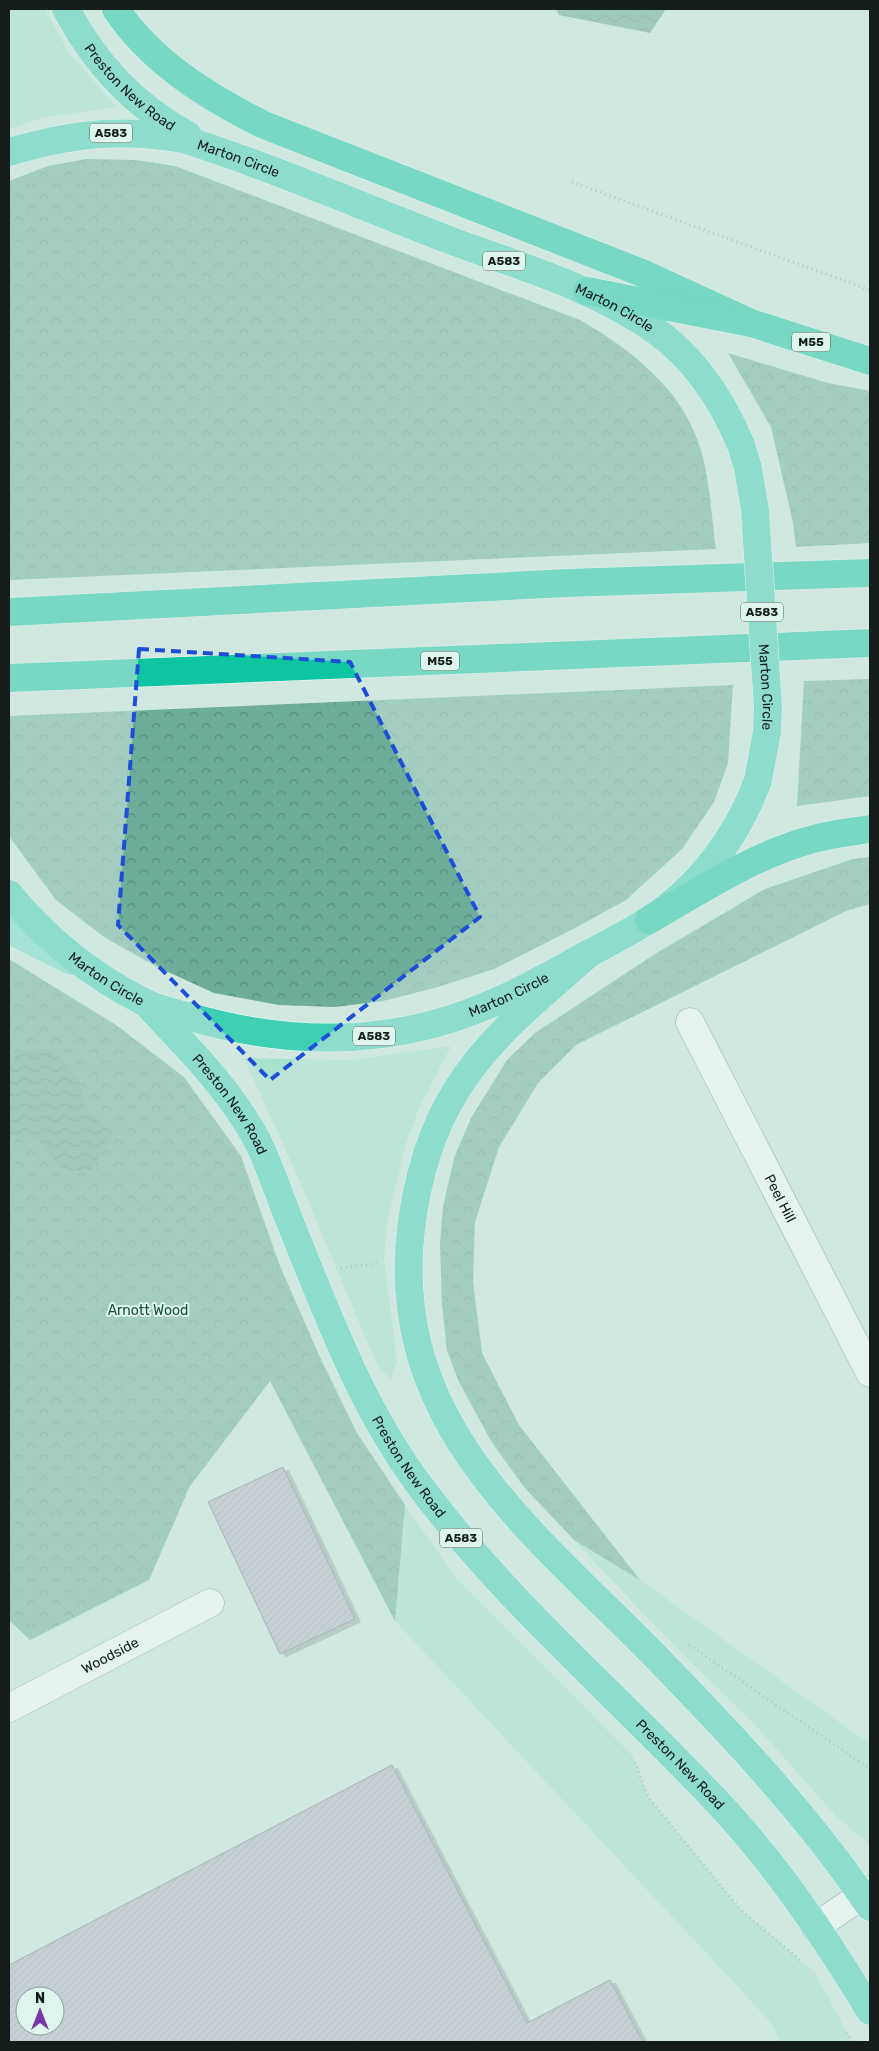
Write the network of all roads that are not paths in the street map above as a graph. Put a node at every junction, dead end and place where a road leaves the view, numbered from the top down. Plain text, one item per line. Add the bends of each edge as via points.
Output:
1 (66, 9) edge
2 (116, 9) edge
3 (213, 149) junction
4 (9, 152) edge
5 (587, 292) junction
6 (751, 323) junction
7 (870, 361) edge
8 (870, 573) edge
9 (9, 612) edge
10 (870, 644) edge
11 (9, 678) edge
12 (870, 829) edge
13 (9, 894) edge
14 (649, 920) junction
15 (9, 930) edge
16 (590, 953) junction
17 (88, 970) junction
18 (146, 1004) junction
19 (690, 1022) dead end
20 (870, 1373) edge
21 (210, 1603) dead end
22 (9, 1708) edge
23 (867, 1898) edge
24 (815, 1928) junction
25 (870, 2010) edge

1 - 3 highway, Preston New Road / A583 via 95,57 116,81 174,128
2 - 6 highway via 147,47 182,77 239,112 642,273
3 - 4 highway, Marton Circle / A583 via 183,139 123,132 45,141
3 - 5 highway, Marton Circle / A583
5 - 6 highway
5 - 14 highway, Marton Circle / A583, bridge via 657,332 713,393 730,418 741,445 755,510 768,708 758,780 740,824 721,852 691,886
6 - 7 highway, M55
8 - 9 highway via 567,583
10 - 11 highway, M55
12 - 14 highway via 810,840 774,853
13 - 17 highway, Marton Circle / A583 via 38,927
14 - 16 highway, Marton Circle / A583
15 - 17 main road
16 - 18 highway, Marton Circle / A583 via 494,1002 435,1024 384,1035 328,1039 276,1036 216,1024
16 - 23 highway, A583 via 505,1028 458,1088 436,1127 415,1195 409,1258 409,1290 422,1360 431,1388 458,1441 492,1488 545,1549 606,1606 722,1725 800,1814
17 - 18 highway, Marton Circle / A583
18 - 24 highway, Preston New Road / A583 via 231,1099 257,1141 351,1370 381,1426 418,1484 466,1545 526,1611 725,1810 775,1871
19 - 20 street, Peel Hill
21 - 22 street, Woodside
23 - 24 street
24 - 25 highway, Preston New Road / A583

